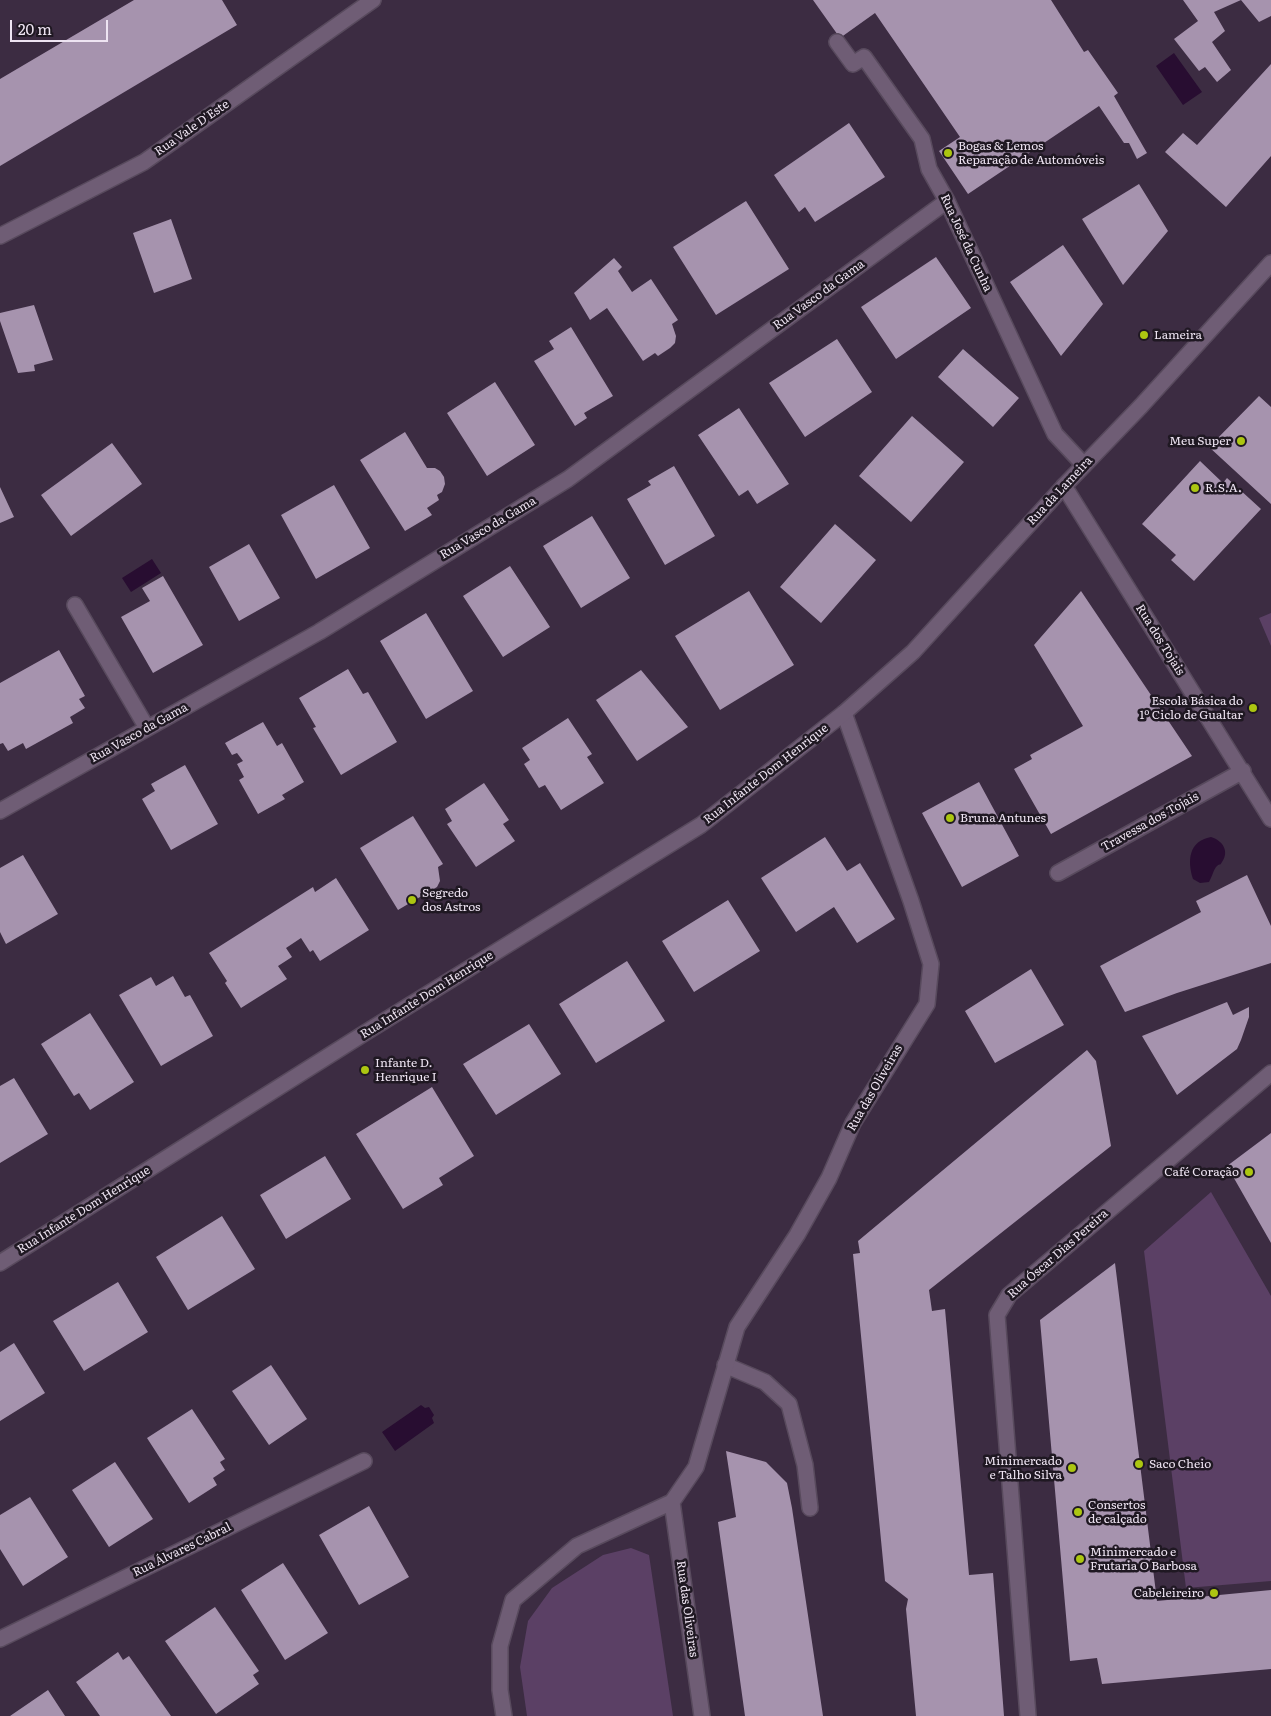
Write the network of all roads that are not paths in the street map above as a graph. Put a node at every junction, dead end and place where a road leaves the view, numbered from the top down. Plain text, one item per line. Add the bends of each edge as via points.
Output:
1 (373, 0) edge
2 (837, 42) dead end
3 (947, 201) junction
4 (0, 236) edge
5 (1271, 263) edge
6 (1084, 465) junction
7 (1064, 486) junction
8 (75, 605) dead end
9 (844, 713) junction
10 (147, 728) junction
11 (1242, 771) junction
12 (0, 811) edge
13 (1271, 819) edge
14 (1058, 873) dead end
15 (1271, 1073) edge
16 (0, 1263) edge
17 (725, 1365) junction
18 (364, 1461) dead end
19 (672, 1502) junction
20 (810, 1508) dead end
21 (0, 1639) edge
22 (504, 1716) edge
23 (702, 1716) edge
24 (1028, 1716) edge

1 - 4 street, Rua Vale D'Este via 144,162
2 - 3 street, Rua José da Cunha via 853,64 864,57 922,140 929,168
3 - 6 street, Rua José da Cunha via 1055,434
3 - 10 street, Rua Vasco da Gama via 568,479 319,632
5 - 6 street, Rua da Lameira
6 - 7 street, Rua da Lameira
7 - 9 street, Rua da Lameira via 914,652
7 - 11 street, Rua dos Tojais
8 - 10 street
9 - 16 street, Rua Infante Dom Henrique via 701,825
9 - 17 street, Rua das Oliveiras via 931,964 926,1004 853,1123 829,1178 797,1235 737,1328
10 - 12 street, Rua Vasco da Gama
11 - 13 street, Rua dos Tojais
11 - 14 street, Travessa dos Tojais
15 - 24 street, Rua Óscar Dias Pereira via 1009,1295 996,1315
17 - 19 street, Rua das Oliveiras via 696,1467
17 - 20 street via 765,1382 790,1404 805,1465
18 - 21 street, Rua Álvares Cabral
19 - 22 street via 577,1546 513,1600 500,1646 500,1690
19 - 23 street, Rua das Oliveiras

